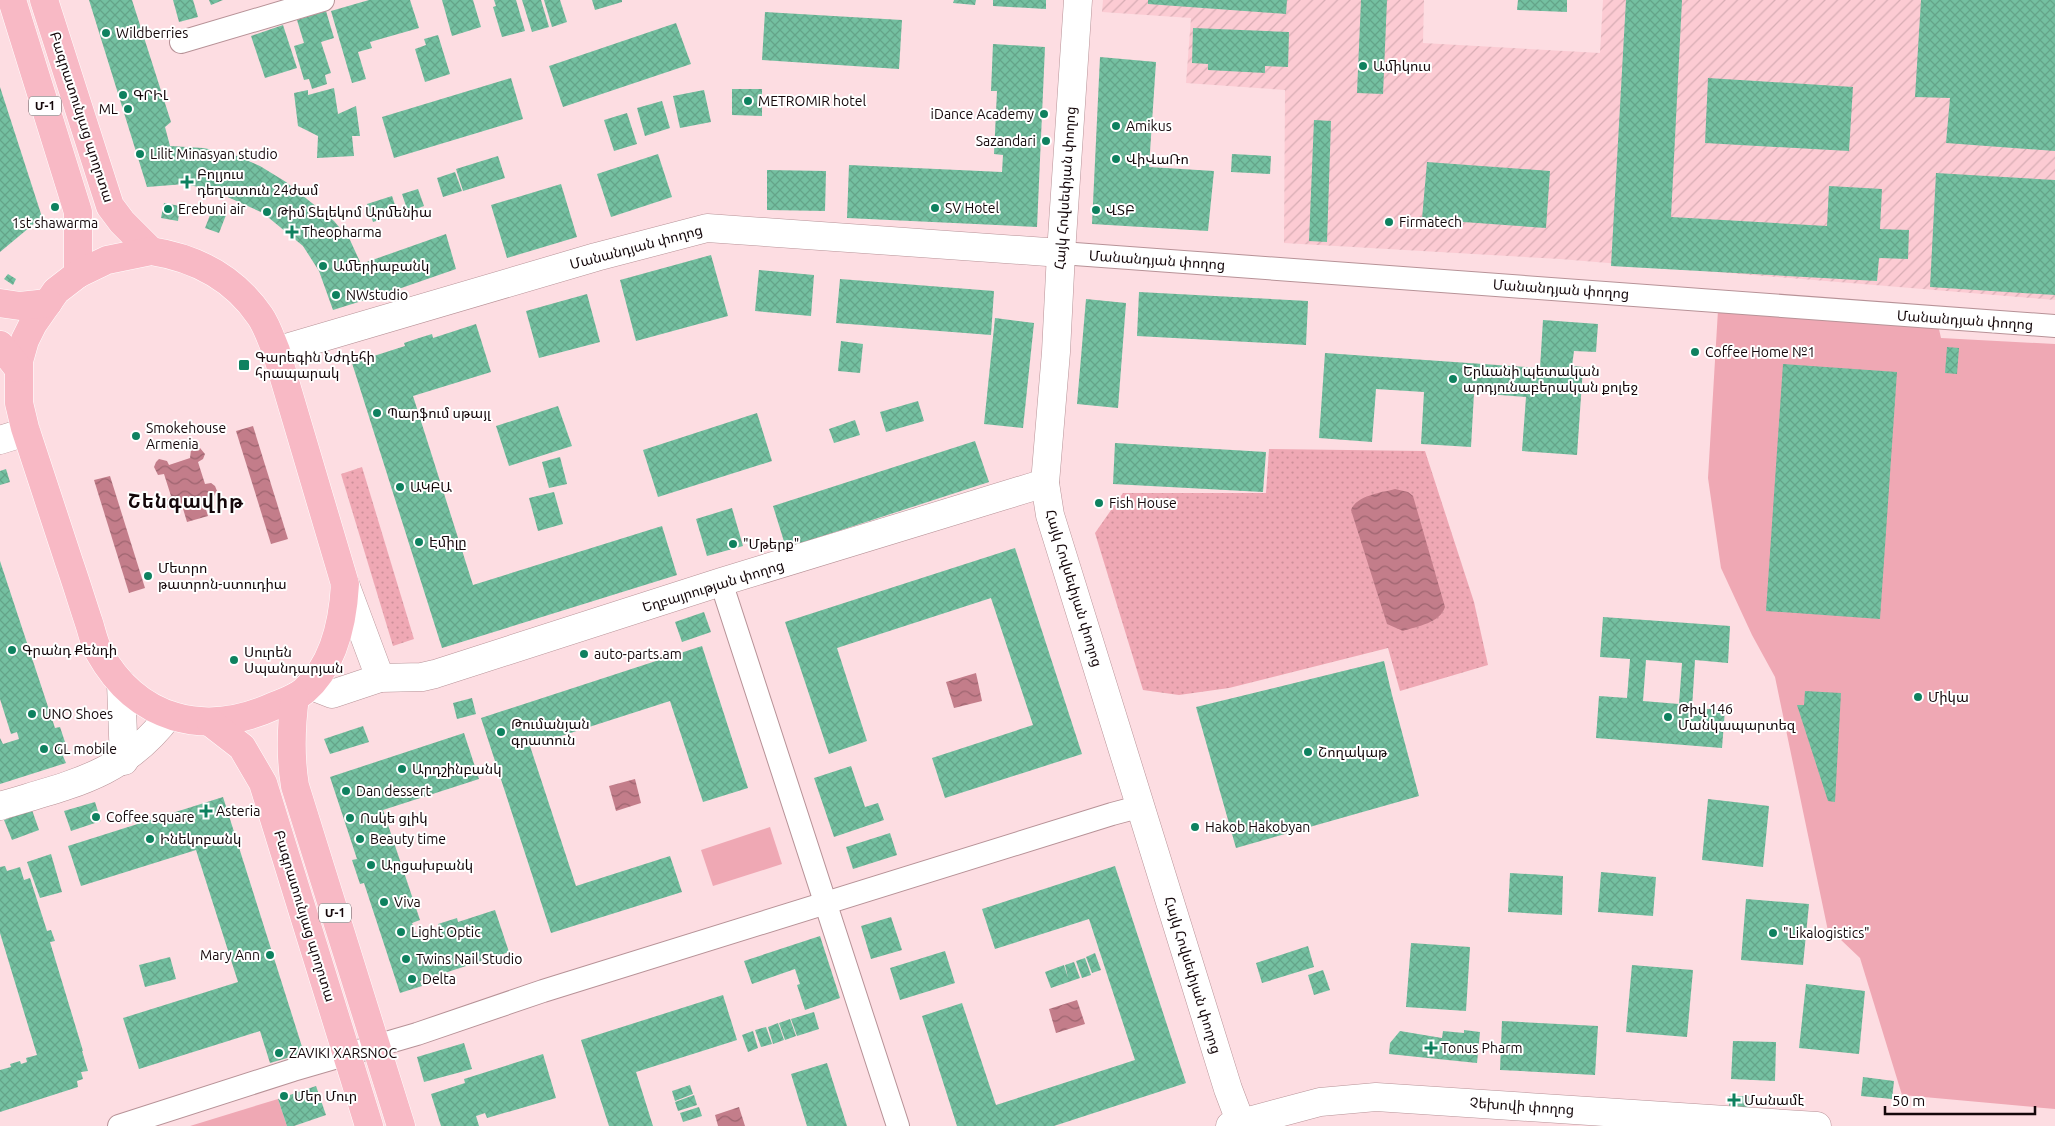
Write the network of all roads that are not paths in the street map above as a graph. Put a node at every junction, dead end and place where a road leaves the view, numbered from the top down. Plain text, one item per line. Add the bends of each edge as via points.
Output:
1 (12, 0) edge
2 (44, 0) edge
3 (323, 0) edge
4 (1078, 0) edge
5 (181, 42) dead end
6 (151, 251) junction
7 (1061, 253) junction
8 (78, 274) junction
9 (0, 303) edge
10 (48, 303) junction
11 (2055, 326) edge
12 (0, 345) edge
13 (276, 351) junction
14 (18, 368) junction
15 (26, 432) junction
16 (0, 440) edge
17 (1045, 483) junction
18 (721, 582) junction
19 (345, 584) junction
20 (380, 678) junction
21 (121, 683) junction
22 (302, 691) junction
23 (169, 715) junction
24 (211, 723) junction
25 (124, 761) junction
26 (0, 806) edge
27 (1142, 806) junction
28 (826, 904) junction
29 (377, 1046) junction
30 (348, 1054) junction
31 (1244, 1125) edge
32 (119, 1126) edge
33 (369, 1126) edge
34 (401, 1126) edge
35 (898, 1126) edge
36 (1713, 1126) edge
37 (1817, 1126) edge

1 - 8 main road, Մ-1 via 78,212
2 - 6 main road, Բագրատունյաց պողոտա / Մ-1 via 110,206
3 - 5 street
4 - 7 street, Հայկ Հովսեփյան փողոց
6 - 8 main road via 107,260
6 - 13 main road via 172,254 205,266 240,292 260,316
7 - 11 street, Մանանդյան փողոց
7 - 13 street, Մանանդյան փողոց via 707,228 596,257
7 - 17 street, Հայկ Հովսեփյան փողոց
8 - 10 main road via 56,291
9 - 10 main road via 20,306
10 - 14 main road via 25,340
12 - 14 main road
13 - 19 main road
14 - 15 main road via 19,403
15 - 16 street
15 - 21 main road via 98,650
17 - 18 street, Եղբայրության փողոց
17 - 27 street, Հայկ Հովսեփյան փողոց via 1050,515
18 - 20 street, Եղբայրության փողոց via 435,674
18 - 28 street
19 - 20 street
19 - 22 main road via 337,636 327,659
20 - 22 street, Եղբայրության փողոց via 332,694
21 - 23 main road via 141,700
21 - 25 street
22 - 24 main road via 256,714
22 - 29 main road, Բագրատունյաց պողոտա / Մ-1 via 292,724 291,764 295,786
23 - 24 main road
23 - 25 street
24 - 30 main road, Բագրատունյաց պողոտա / Մ-1 via 242,747 263,783
25 - 26 street via 89,778
27 - 28 street
27 - 31 street, Հայկ Հովսեփյան փողոց via 1223,1071
28 - 29 street
28 - 35 street
29 - 30 street
29 - 34 main road, Բագրատունյաց պողոտա / Մ-1
30 - 32 street
30 - 33 main road, Բագրատունյաց պողոտա / Մ-1
31 - 36 street, Չեխովի փողոց via 1377,1106
31 - 37 street, Չեխովի փողոց via 1320,1102 1376,1097

